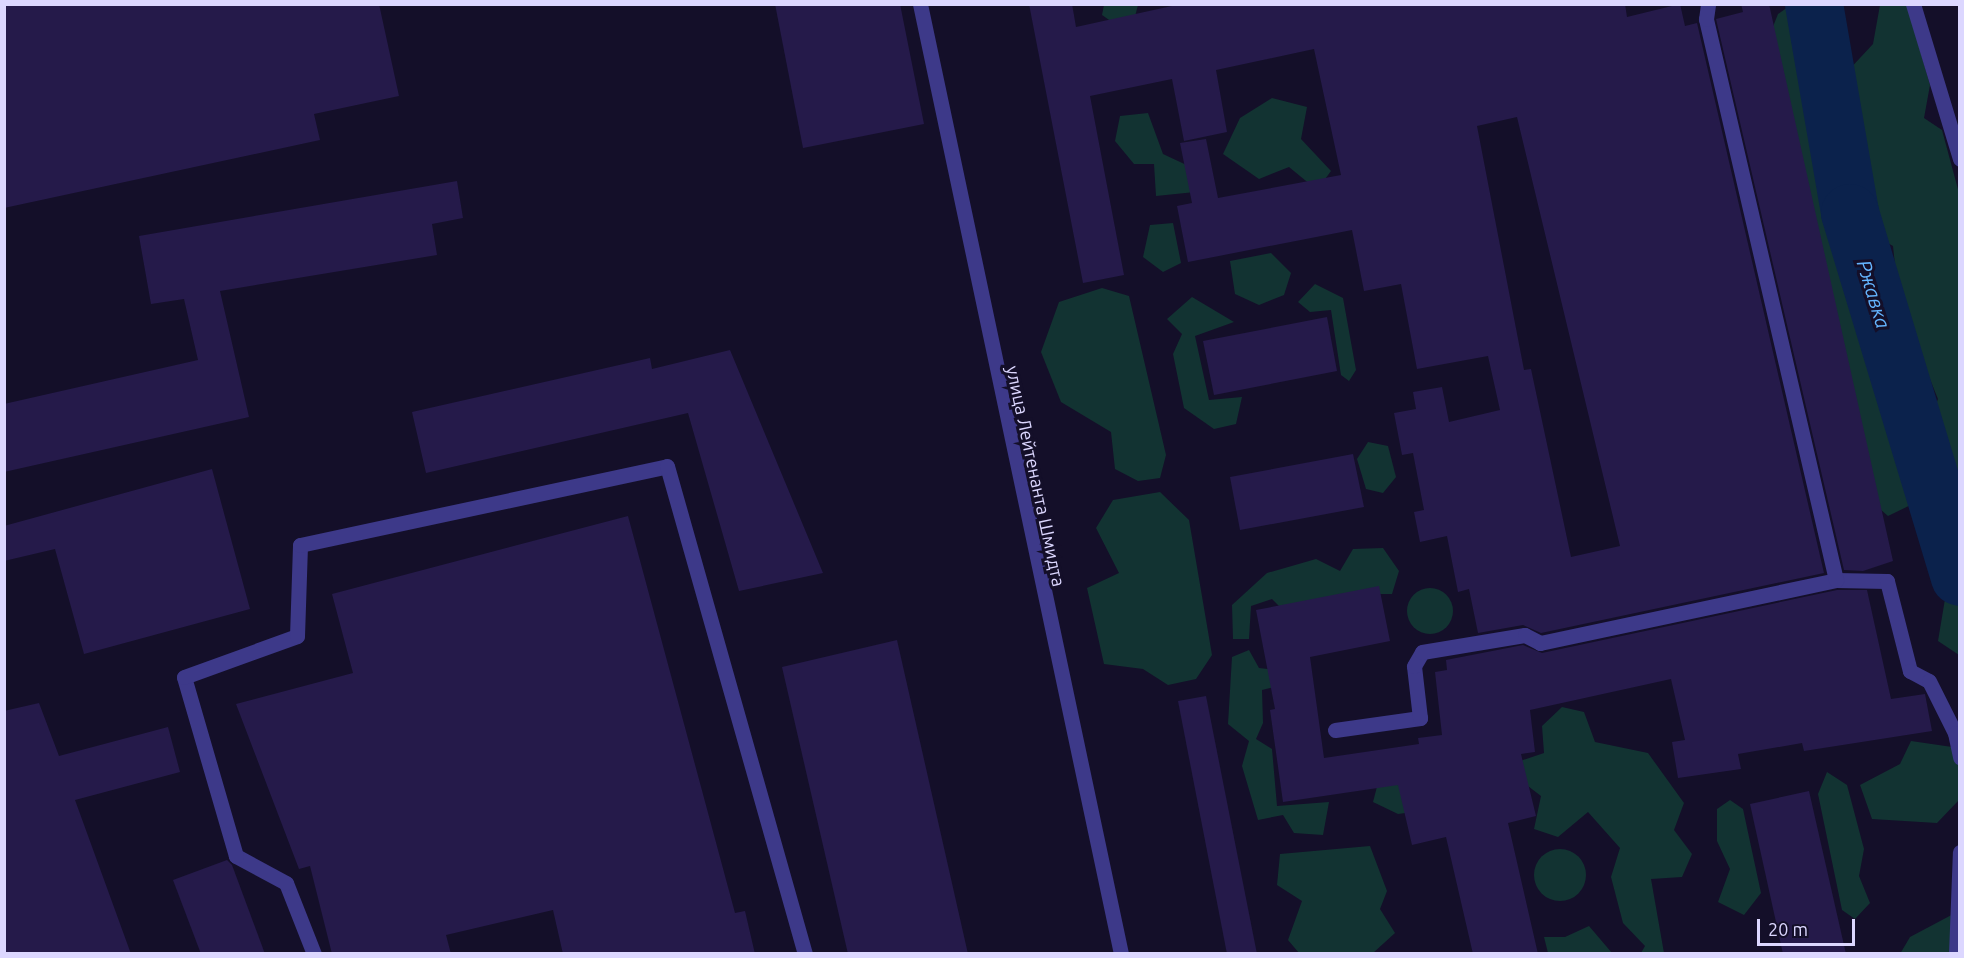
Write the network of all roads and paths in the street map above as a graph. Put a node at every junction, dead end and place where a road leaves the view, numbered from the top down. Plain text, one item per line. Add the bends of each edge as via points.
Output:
1 (920, 4) edge
2 (1708, 4) edge
3 (1913, 4) edge
4 (1959, 159) edge
5 (1836, 580) junction
6 (1335, 730) dead end
7 (1959, 757) edge
8 (1959, 852) edge
9 (314, 954) edge
10 (805, 954) edge
11 (1121, 954) edge
12 (1956, 954) edge

1 - 11 street, улица Лейтенанта Шмидта
2 - 5 street via 1706,19
3 - 4 street
5 - 6 street via 1540,643 1525,635 1422,652 1414,666 1420,718
5 - 7 street via 1887,581 1910,670 1929,681 1955,732
8 - 12 street
9 - 10 street via 286,883 236,856 184,677 297,636 300,545 667,466

